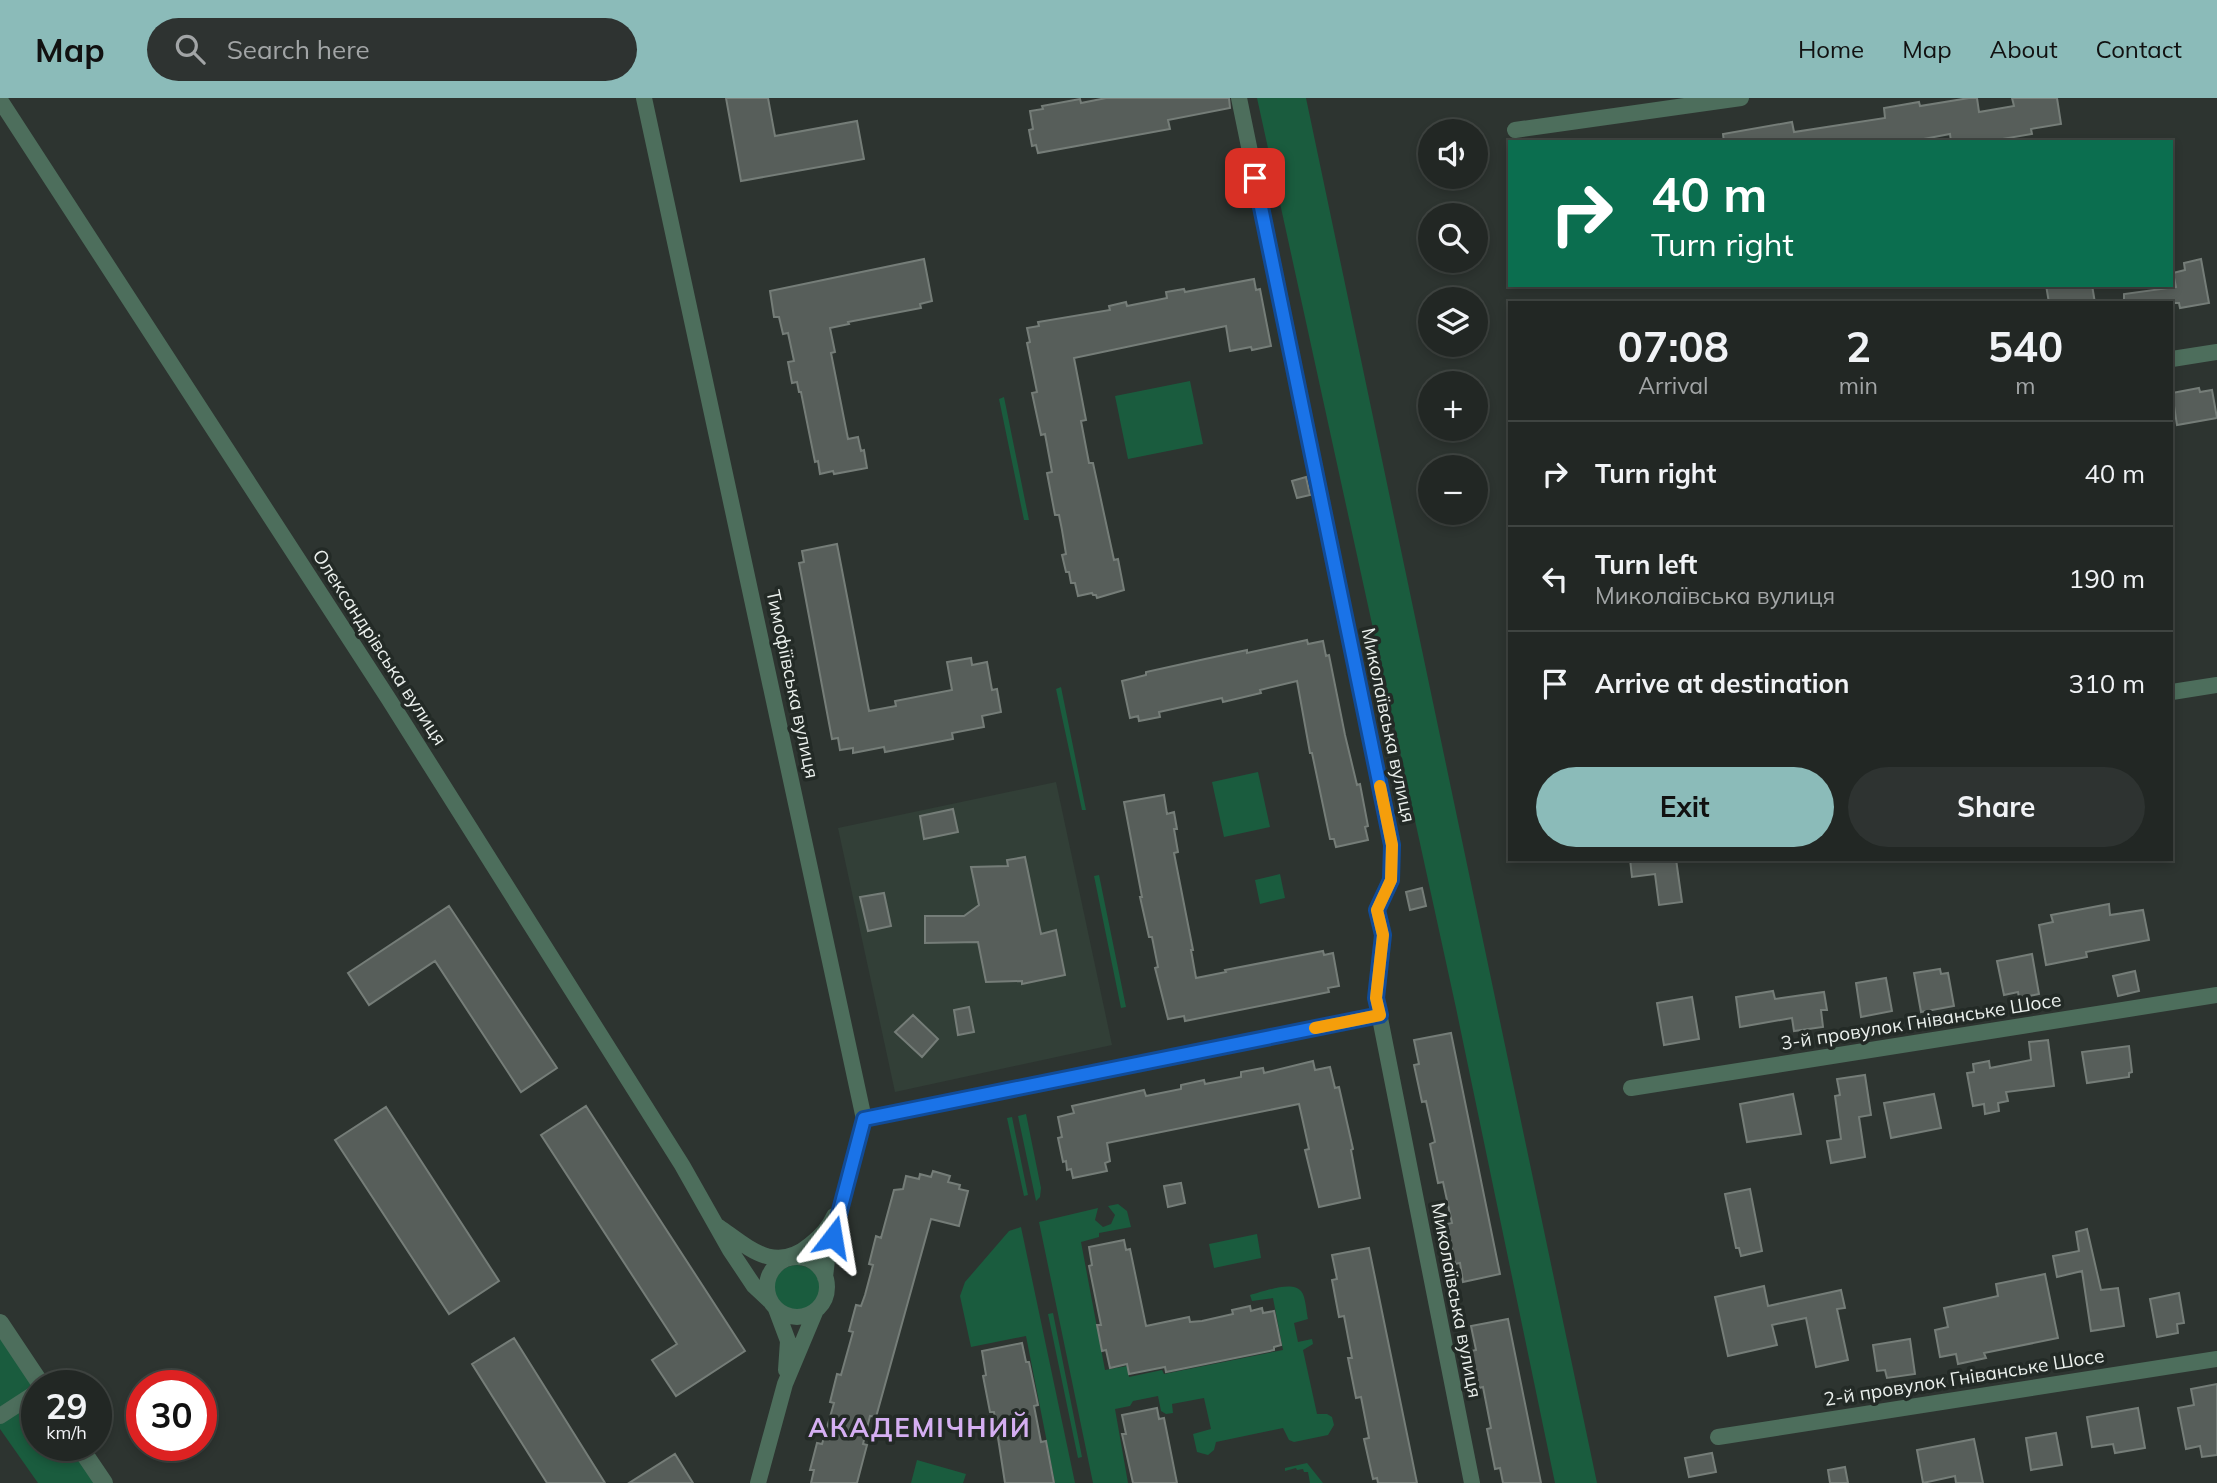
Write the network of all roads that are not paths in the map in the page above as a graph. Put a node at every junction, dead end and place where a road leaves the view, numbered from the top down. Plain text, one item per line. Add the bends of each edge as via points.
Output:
1 (644, 98) edge
2 (1239, 98) edge
3 (1741, 98) edge
4 (0, 100) edge
5 (1515, 130) dead end
6 (2217, 352) edge
7 (2173, 359) edge
8 (2217, 685) edge
9 (2173, 692) edge
10 (2217, 995) edge
11 (1380, 1015) junction
12 (1632, 1088) dead end
13 (864, 1119) junction
14 (844, 1190) junction
15 (714, 1223) junction
16 (789, 1258) junction
17 (825, 1277) junction
18 (773, 1305) junction
19 (817, 1310) junction
20 (0, 1323) edge
21 (2217, 1359) edge
22 (31, 1370) edge
23 (785, 1384) junction
24 (21, 1402) edge
25 (0, 1416) edge
26 (1718, 1437) dead end
27 (89, 1461) edge
28 (104, 1483) edge
29 (758, 1483) edge
30 (1472, 1483) edge

1 - 13 street, Тимофіївська вулиця
2 - 11 street, Миколаївська вулиця via 1392,845 1391,880 1377,910 1383,935 1376,998
3 - 5 street
4 - 15 street, Олександрівська вулиця via 388,698
6 - 7 street
8 - 9 street
10 - 12 street, 3-й провулок Гніванське Шосе
11 - 13 street
11 - 30 street, Миколаївська вулиця
13 - 14 street, Тимофіївська вулиця
14 - 16 street via 831,1224
14 - 17 street, Тимофіївська вулиця
15 - 16 street via 754,1252
15 - 18 street, Олександрівська вулиця via 754,1286
16 - 17 street via 807,1259
16 - 18 street via 769,1275
17 - 19 street via 826,1295
18 - 19 street via 791,1317
18 - 23 street via 788,1341
19 - 23 street
20 - 22 street
21 - 26 street, 2-й провулок Гніванське Шосе
23 - 29 street
24 - 25 street
27 - 28 street

